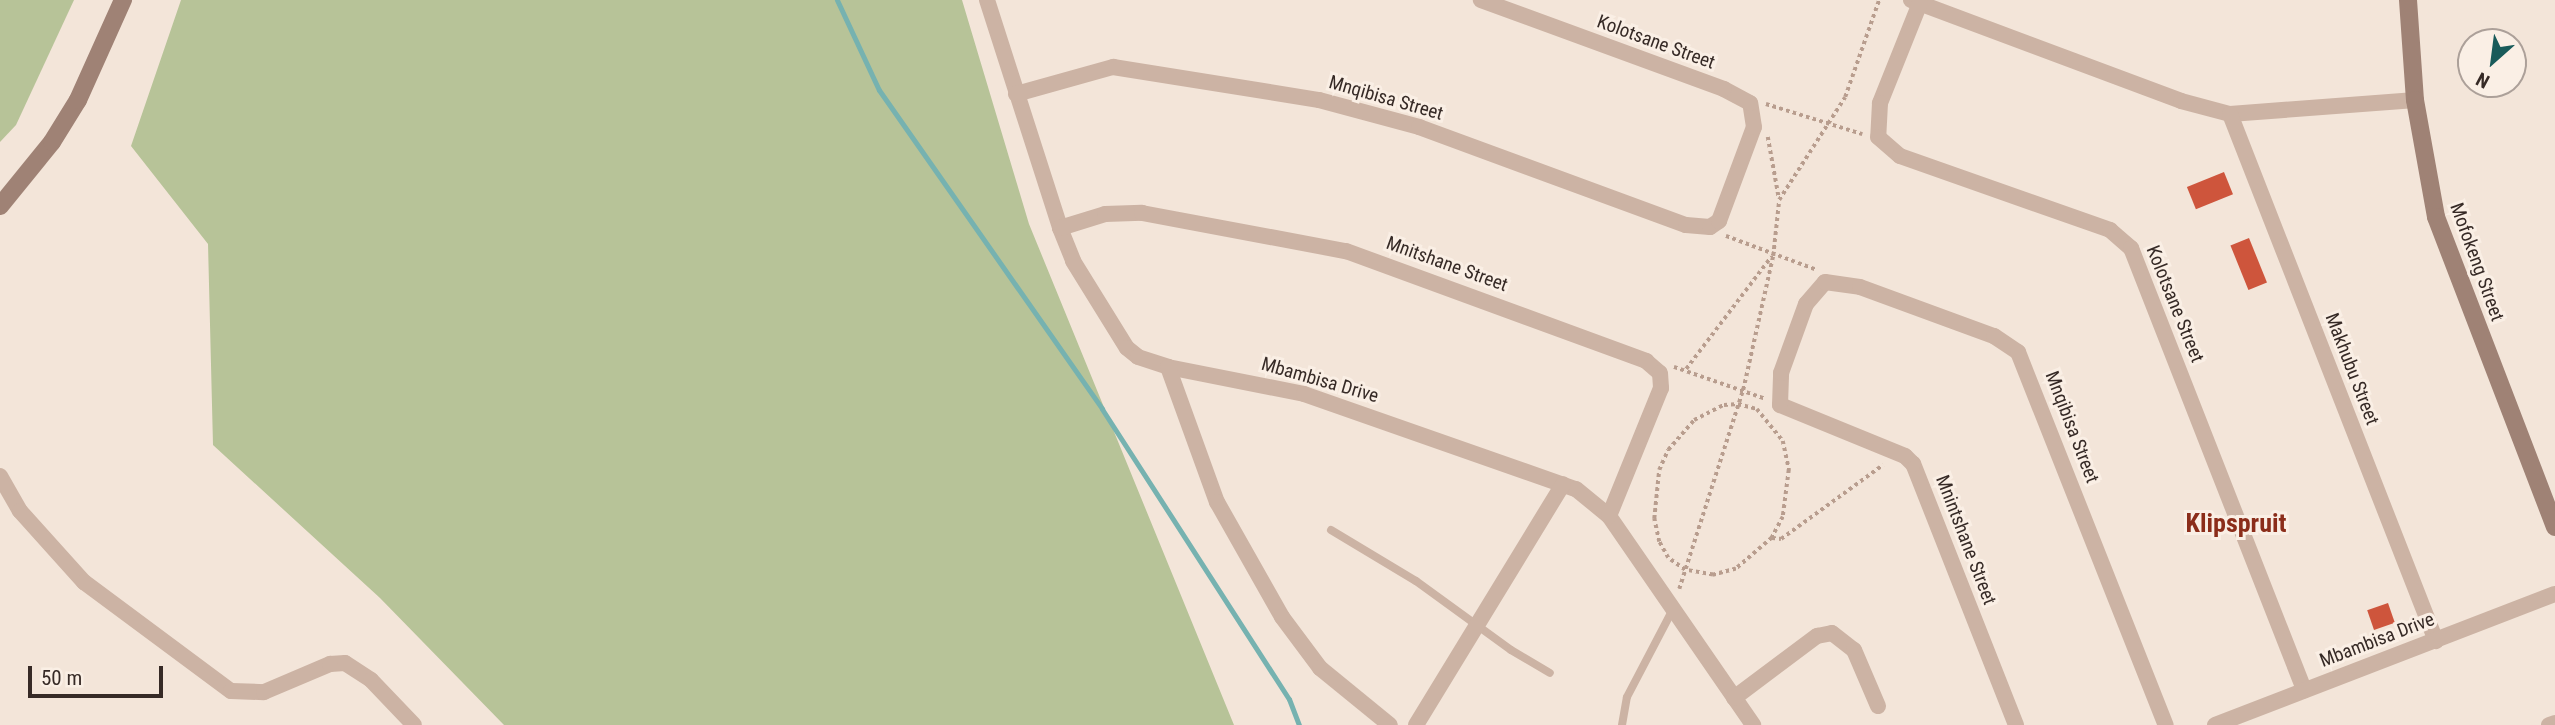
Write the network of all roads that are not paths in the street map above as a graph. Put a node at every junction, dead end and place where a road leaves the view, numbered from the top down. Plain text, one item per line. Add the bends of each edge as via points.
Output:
1 (123, 0) edge
2 (987, 0) edge
3 (1481, 0) edge
4 (2408, 0) edge
5 (1916, 2) edge
6 (1016, 94) junction
7 (2416, 100) junction
8 (2230, 114) junction
9 (0, 206) edge
10 (1710, 227) joint
11 (1060, 228) junction
12 (1168, 368) junction
13 (1780, 405) joint
14 (0, 476) edge
15 (1563, 484) junction
16 (1609, 516) junction
17 (2555, 527) edge
18 (1331, 530) dead end
19 (2555, 594) edge
20 (1672, 611) junction
21 (1475, 624) junction
22 (2435, 640) junction
23 (1550, 673) dead end
24 (2304, 690) junction
25 (1734, 698) junction
26 (1878, 706) dead end
27 (2555, 723) edge
28 (414, 725) edge
29 (1391, 725) edge
30 (1416, 725) edge
31 (1622, 725) edge
32 (1753, 725) edge
33 (2016, 725) edge
34 (2166, 725) edge
35 (2215, 725) edge
36 (2549, 725) edge

1 - 9 street via 78,100 52,142
2 - 6 street, Mbambisa Drive
3 - 10 street, Kolotsane Street via 1743,97 1753,111 1754,127 1726,208
4 - 7 street, Mofokeng Street
5 - 8 street via 2181,101
5 - 24 street, Kolotsane Street via 1880,103 1878,137 1900,156 2110,230 2131,248
6 - 10 street, Mnqibisa Street via 1113,66 1319,100 1419,127 1686,225
6 - 11 street, Mbambisa Drive
7 - 8 street
7 - 17 street, Mofokeng Street via 2436,217
8 - 22 street, Makhubu Street
11 - 12 street, Mbambisa Drive via 1114,332 1138,357
11 - 16 street, Mnitshane Street via 1123,212 1262,232 1334,248 1610,345 1657,369 1661,388
12 - 15 street, Mbambisa Drive via 1304,394
12 - 29 street via 1217,502 1282,617 1320,668
13 - 33 street, Mnintshane Street via 1913,464
13 - 34 street, Mnqibisa Street via 1781,373 1814,290 1833,281 1994,336 2018,352
14 - 28 street via 20,511 84,582 231,691 264,692 330,664 345,663 371,680
15 - 16 street, Mbambisa Drive via 1588,496
15 - 21 street
16 - 20 street, Mbambisa Drive
18 - 21 lane via 1416,581
19 - 22 street, Mbambisa Drive
20 - 25 street, Mbambisa Drive
20 - 31 lane via 1627,698
21 - 23 lane
21 - 30 street
22 - 24 street, Mbambisa Drive
24 - 35 street, Mbambisa Drive
25 - 26 street via 1817,636 1832,633 1854,650
25 - 32 street, Mbambisa Drive
27 - 36 street

